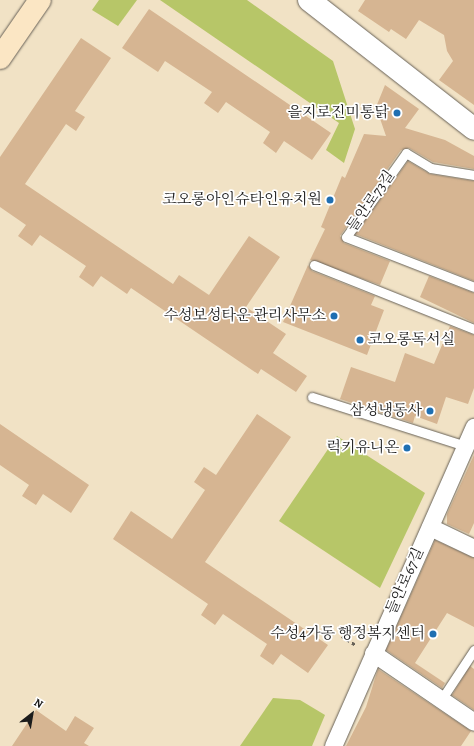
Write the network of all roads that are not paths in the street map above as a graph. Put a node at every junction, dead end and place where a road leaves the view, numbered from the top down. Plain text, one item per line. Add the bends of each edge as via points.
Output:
1 (40, 0) edge
2 (309, 0) edge
3 (0, 58) edge
4 (474, 129) edge
5 (474, 175) edge
6 (314, 265) dead end
7 (474, 287) edge
8 (474, 329) edge
9 (312, 397) dead end
10 (474, 427) edge
11 (466, 446) junction
12 (430, 527) junction
13 (474, 548) edge
14 (474, 650) edge
15 (373, 653) junction
16 (441, 700) junction
17 (474, 722) edge
18 (333, 746) edge

1 - 3 main road
2 - 4 street
5 - 7 lane, 들안로73길 via 431,168 406,152 346,237
6 - 8 lane
9 - 11 lane
10 - 11 street, 들안로67길
11 - 12 street, 들안로67길
12 - 13 street
12 - 15 street, 들안로67길
14 - 16 lane
15 - 16 street
15 - 18 street, 들안로67길
16 - 17 street

